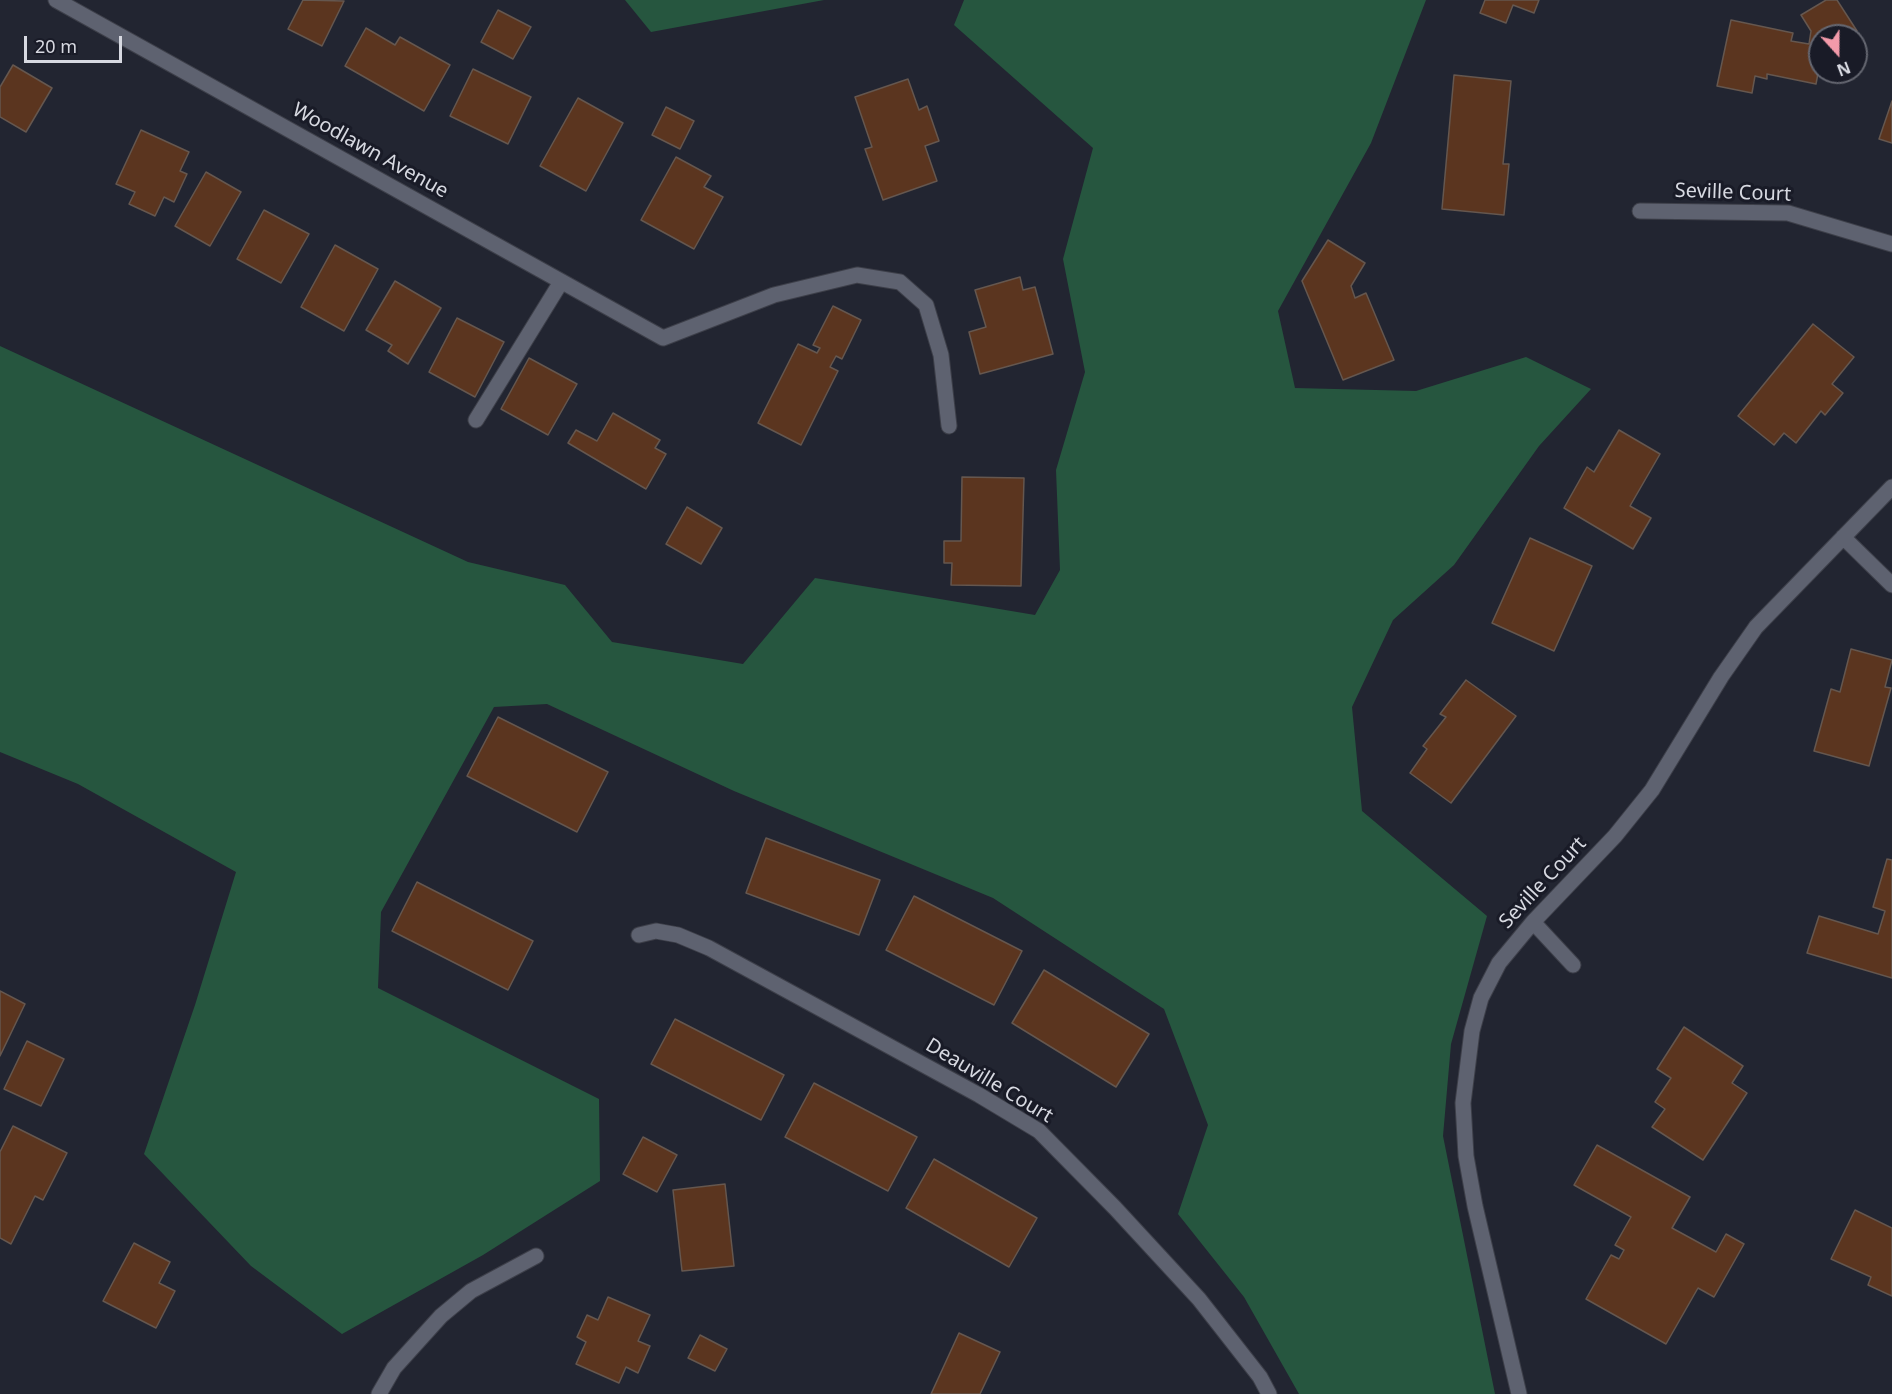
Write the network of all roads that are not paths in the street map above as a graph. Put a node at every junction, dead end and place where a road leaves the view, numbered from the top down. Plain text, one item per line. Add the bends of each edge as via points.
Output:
1 (56, 0) edge
2 (1640, 210) dead end
3 (1892, 244) edge
4 (561, 282) junction
5 (476, 420) dead end
6 (949, 426) dead end
7 (1892, 487) edge
8 (1843, 537) junction
9 (1892, 585) edge
10 (1533, 922) junction
11 (639, 935) dead end
12 (1574, 965) dead end
13 (536, 1256) dead end
14 (379, 1394) edge
15 (1269, 1394) edge
16 (1519, 1394) edge

1 - 4 street, Woodlawn Avenue
2 - 3 street, Seville Court via 1788,213
4 - 5 street
4 - 6 street, Woodlawn Avenue via 663,338 774,295 847,277 900,282 926,304 941,355
7 - 8 street, Seville Court
8 - 9 street
8 - 10 street, Seville Court via 1756,627 1652,790 1589,866
10 - 12 street
10 - 16 street, Seville Court via 1498,963 1481,998 1472,1031 1463,1102 1466,1155 1475,1206
11 - 15 street, Deauville Court via 656,931 678,935 709,948 1039,1131 1199,1299
13 - 14 street via 471,1291 441,1316 394,1368

